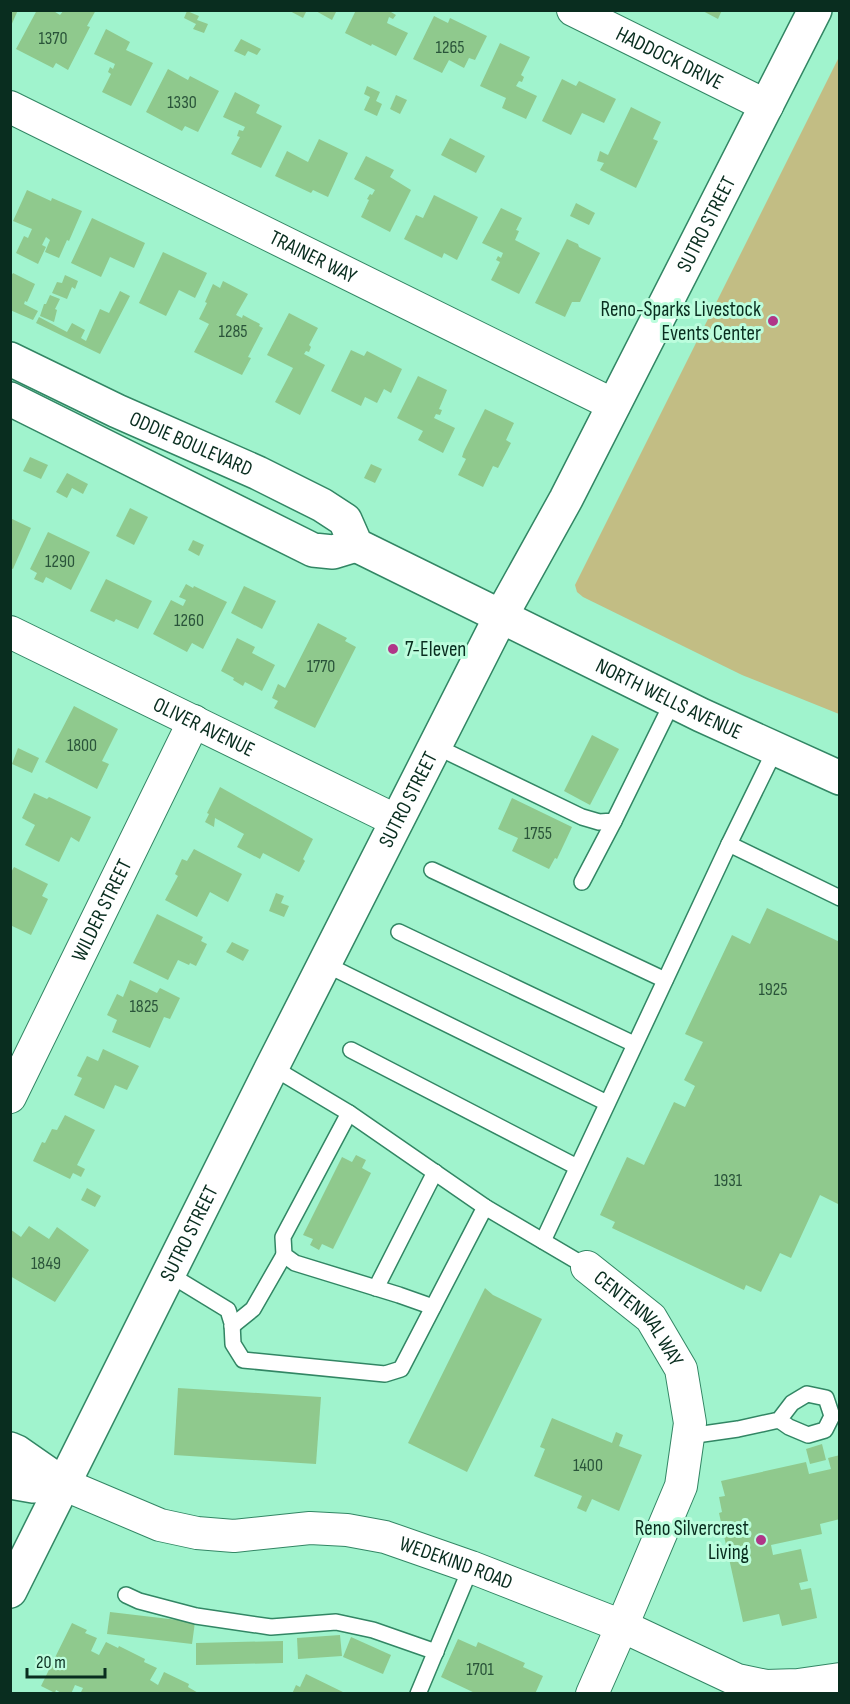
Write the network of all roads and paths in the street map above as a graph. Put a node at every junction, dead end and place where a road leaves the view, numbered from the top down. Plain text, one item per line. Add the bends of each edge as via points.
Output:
1 (573, 10) edge
2 (815, 10) edge
3 (767, 106) junction
4 (10, 107) edge
5 (10, 359) edge
6 (10, 399) edge
7 (614, 405) junction
8 (356, 545) junction
9 (501, 616) junction
10 (10, 632) edge
11 (673, 701) junction
12 (194, 721) junction
13 (435, 746) junction
14 (776, 748) junction
15 (840, 778) edge
16 (397, 821) junction
17 (615, 821) junction
18 (729, 844) junction
19 (432, 870) dead end
20 (582, 882) dead end
21 (840, 898) edge
22 (399, 932) dead end
23 (325, 964) junction
24 (665, 980) junction
25 (634, 1044) junction
26 (351, 1050) dead end
27 (272, 1067) junction
28 (10, 1097) edge
29 (607, 1103) junction
30 (349, 1113) junction
31 (577, 1167) junction
32 (435, 1173) junction
33 (485, 1207) junction
34 (543, 1240) junction
35 (284, 1254) junction
36 (587, 1267) joint
37 (169, 1274) junction
38 (376, 1288) junction
39 (433, 1307) junction
40 (232, 1326) junction
41 (779, 1420) dead end
42 (688, 1436) junction
43 (10, 1449) edge
44 (10, 1482) edge
45 (63, 1484) junction
46 (471, 1567) junction
47 (11, 1582) edge
48 (126, 1595) dead end
49 (622, 1626) junction
50 (436, 1652) junction
51 (840, 1678) edge
52 (418, 1694) edge
53 (592, 1694) edge

1 - 3 street, HADDOCK DRIVE
2 - 3 main road, SUTRO STREET
3 - 7 main road, SUTRO STREET
4 - 7 street, TRAINER WAY
5 - 8 main road, ODDIE BOULEVARD via 322,505 345,520
6 - 8 main road, ODDIE BOULEVARD via 313,550 333,552
7 - 9 main road, SUTRO STREET
8 - 9 main road
9 - 11 main road, NORTH WELLS AVENUE
9 - 13 main road, SUTRO STREET
10 - 12 street, OLIVER AVENUE
11 - 14 main road, NORTH WELLS AVENUE
11 - 17 lane
12 - 16 street, OLIVER AVENUE
12 - 28 street, WILDER STREET
13 - 16 main road, SUTRO STREET
13 - 17 lane via 582,817
14 - 15 main road, NORTH WELLS AVENUE
14 - 18 lane
16 - 23 main road, SUTRO STREET
17 - 20 lane
18 - 21 lane
18 - 24 lane
19 - 24 lane
22 - 25 lane
23 - 27 main road, SUTRO STREET
23 - 29 lane
24 - 25 lane
25 - 29 lane
26 - 31 lane
27 - 30 lane, CENTENNIAL WAY
27 - 37 main road, SUTRO STREET
29 - 31 lane
30 - 32 lane, CENTENNIAL WAY
30 - 35 lane via 283,1237
31 - 34 lane
32 - 33 lane, CENTENNIAL WAY
32 - 38 lane
33 - 34 lane, CENTENNIAL WAY
33 - 39 lane
34 - 36 lane, CENTENNIAL WAY
35 - 38 lane via 295,1263
35 - 40 lane via 253,1309
36 - 42 street, CENTENNIAL WAY via 651,1318 681,1369 690,1423
37 - 40 lane via 228,1310
37 - 45 main road, SUTRO STREET
38 - 39 lane
39 - 40 lane via 401,1369 385,1374 243,1360 233,1344
41 - 42 lane
42 - 49 street, CENTENNIAL WAY via 681,1486
43 - 45 main road, WEDEKIND ROAD
44 - 45 main road, WEDEKIND ROAD via 33,1486
45 - 46 street, WEDEKIND ROAD via 160,1525 196,1533 234,1536 310,1528 347,1530 385,1537
45 - 47 main road, SUTRO STREET
46 - 49 street, WEDEKIND ROAD
46 - 50 lane
48 - 50 lane via 196,1616 271,1627 336,1622
49 - 51 street, WEDEKIND ROAD via 737,1680 766,1686
49 - 53 street, CENTENNIAL WAY
50 - 52 lane

